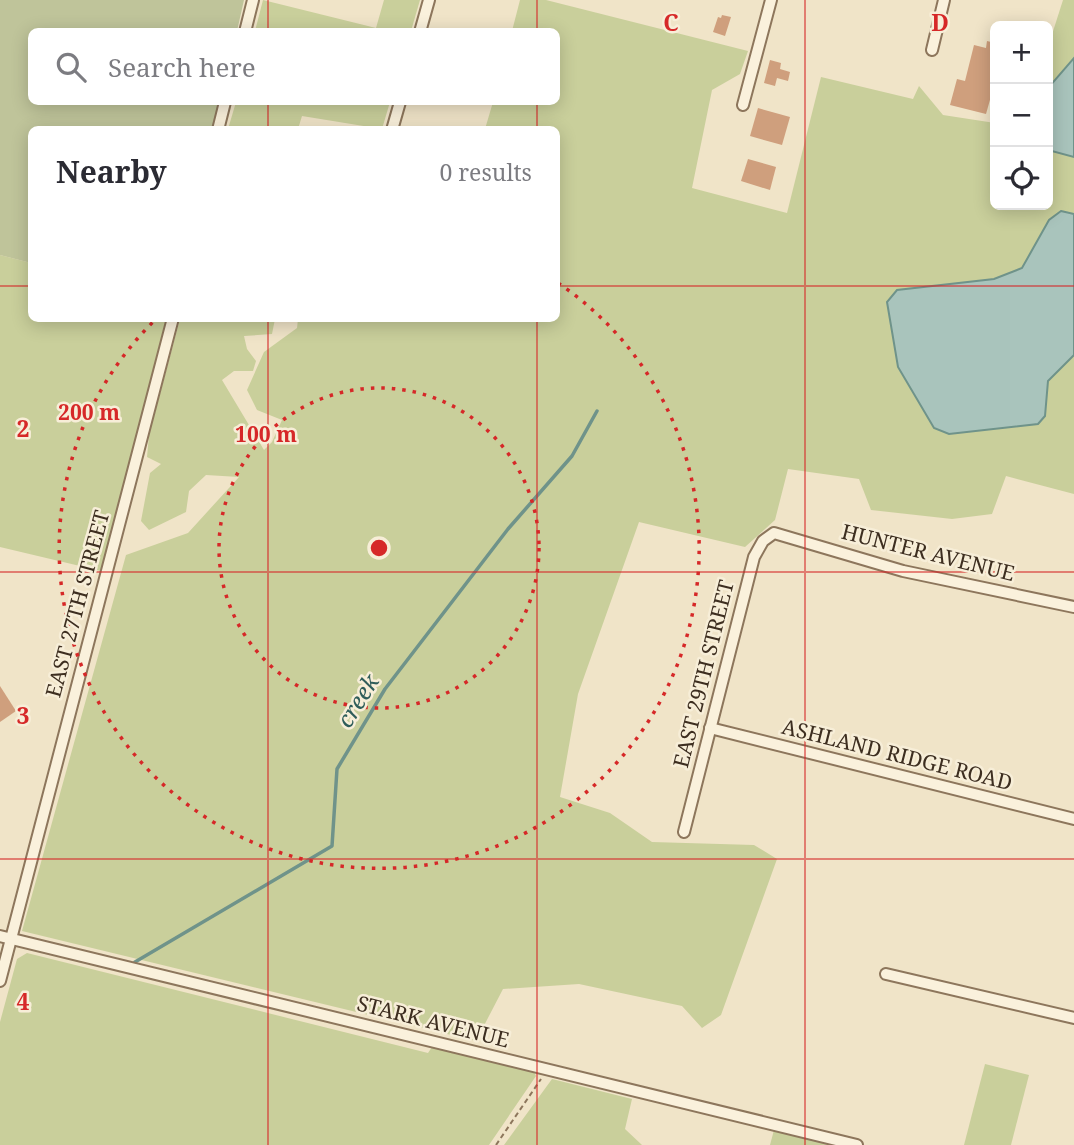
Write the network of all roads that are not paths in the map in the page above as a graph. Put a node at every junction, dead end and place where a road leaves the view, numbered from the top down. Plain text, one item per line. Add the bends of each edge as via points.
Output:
1 (253, 0) edge
2 (429, 0) edge
3 (771, 0) edge
4 (944, 0) edge
5 (246, 28) edge
6 (421, 28) edge
7 (932, 50) dead end
8 (224, 105) edge
9 (399, 105) edge
10 (743, 105) dead end
11 (219, 126) edge
12 (393, 126) edge
13 (172, 322) edge
14 (774, 533) joint
15 (1074, 607) edge
16 (710, 728) junction
17 (1074, 819) edge
18 (684, 832) dead end
19 (6, 937) edge
20 (886, 974) dead end
21 (0, 981) edge
22 (1074, 1018) edge
23 (857, 1145) edge

1 - 5 street
2 - 6 street
3 - 10 street
4 - 7 street
8 - 11 street
9 - 12 street
13 - 19 street, EAST 27TH STREET
14 - 15 street, HUNTER AVENUE via 903,571
14 - 16 street, EAST 29TH STREET via 754,557
16 - 17 street, ASHLAND RIDGE ROAD
16 - 18 street, EAST 29TH STREET
19 - 21 street, EAST 27TH STREET
19 - 23 street, STARK AVENUE
20 - 22 street

